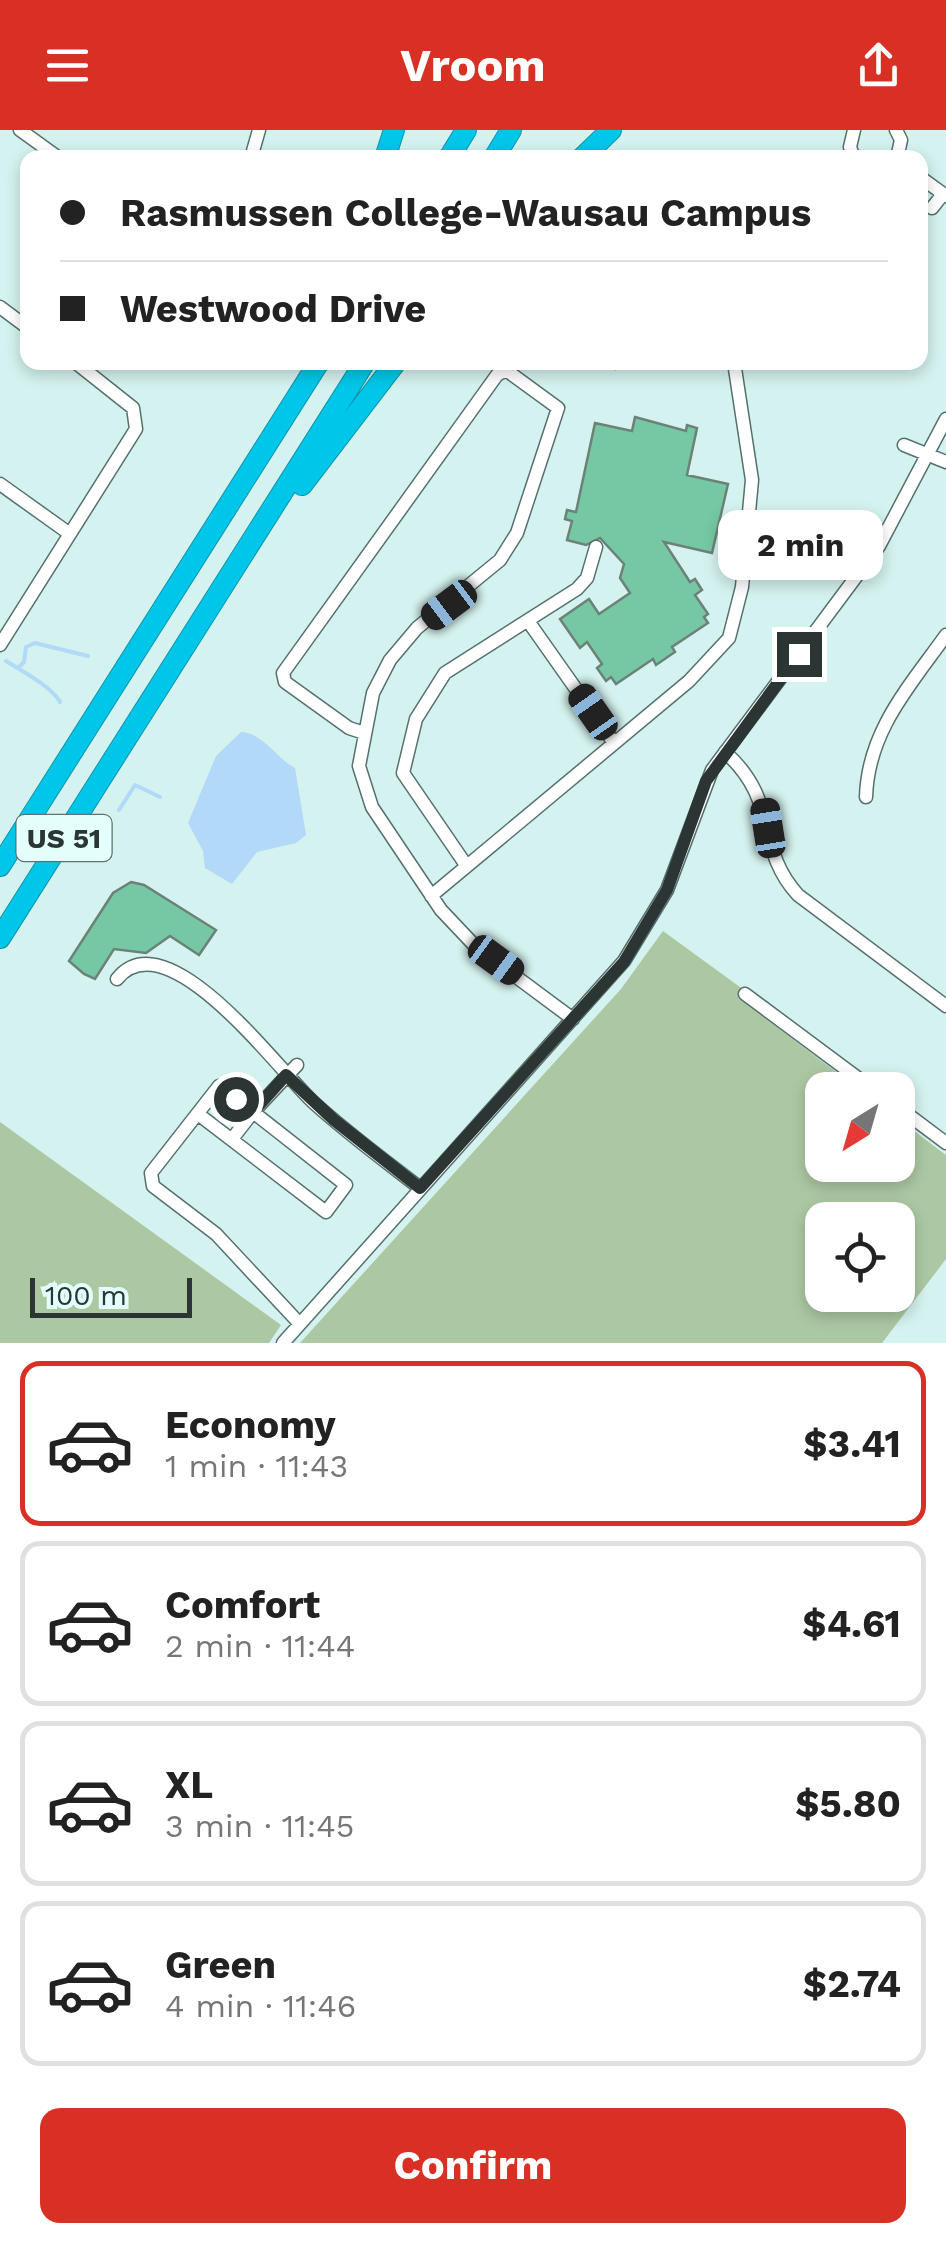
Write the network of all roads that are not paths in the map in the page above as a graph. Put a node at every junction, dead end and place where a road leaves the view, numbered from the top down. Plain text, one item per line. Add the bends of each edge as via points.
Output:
1 (20, 130) edge
2 (611, 130) edge
3 (49, 150) edge
4 (590, 150) edge
5 (945, 195) edge
6 (932, 208) dead end
7 (85, 370) edge
8 (300, 370) edge
9 (315, 370) edge
10 (360, 370) edge
11 (390, 370) edge
12 (735, 370) edge
13 (946, 420) edge
14 (904, 445) dead end
15 (926, 454) junction
16 (946, 462) edge
17 (0, 484) edge
18 (224, 508) junction
19 (70, 534) junction
20 (254, 539) junction
21 (596, 547) dead end
22 (528, 621) junction
23 (946, 635) edge
24 (0, 645) edge
25 (364, 733) junction
26 (614, 743) junction
27 (725, 752) junction
28 (866, 797) dead end
29 (466, 865) junction
30 (0, 866) edge
31 (431, 896) junction
32 (0, 938) edge
33 (117, 979) dead end
34 (745, 994) dead end
35 (946, 1006) edge
36 (573, 1019) junction
37 (292, 1070) junction
38 (850, 1072) edge
39 (253, 1112) junction
40 (198, 1114) junction
41 (915, 1120) edge
42 (232, 1140) junction
43 (946, 1143) edge
44 (420, 1188) junction
45 (298, 1323) junction
46 (283, 1343) edge

1 - 3 street
2 - 4 highway
5 - 6 street
7 - 19 street via 133,408 136,429
8 - 18 highway
9 - 18 highway, US 51
10 - 20 highway, US 51
11 - 20 highway
12 - 26 street via 752,468 736,619 720,652
13 - 15 street
14 - 15 street
15 - 16 street
15 - 27 street via 879,546
17 - 19 street
18 - 30 highway, US 51
19 - 24 street
20 - 32 highway, US 51
21 - 22 street via 577,589
22 - 26 street
22 - 29 street via 445,673 416,719 402,773
23 - 28 street via 881,727
25 - 25 street via 390,660 418,628 481,579 516,534 558,408 506,370 283,673 285,682
25 - 31 street via 359,766 366,795
26 - 29 street
27 - 35 street via 752,780 765,808 782,878
27 - 36 street via 700,791 673,876 649,924
29 - 31 street
31 - 36 street via 476,947
33 - 37 street via 134,968 177,972
34 - 38 street
36 - 44 street
37 - 39 street
37 - 44 street via 334,1120
39 - 40 street via 219,1086
39 - 42 street
39 - 42 street via 346,1185 326,1212
40 - 42 street
40 - 45 street via 151,1174 153,1186 216,1234
41 - 43 street
44 - 45 street
45 - 46 street

